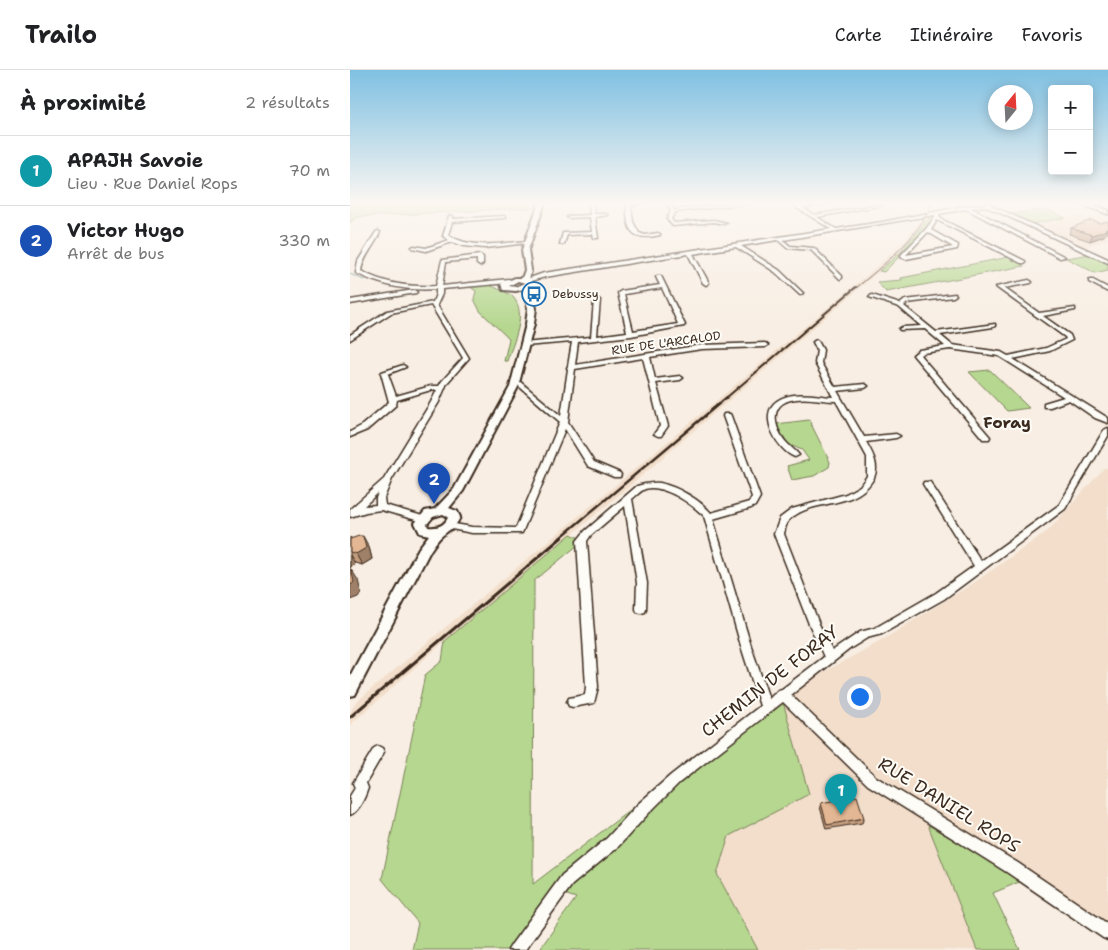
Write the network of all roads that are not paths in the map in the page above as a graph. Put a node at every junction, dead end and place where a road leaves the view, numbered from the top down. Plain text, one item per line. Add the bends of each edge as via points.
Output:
1 (373, 244) edge
2 (442, 244) edge
3 (460, 244) edge
4 (500, 244) edge
5 (527, 244) edge
6 (743, 244) edge
7 (786, 244) edge
8 (914, 244) edge
9 (953, 244) edge
10 (990, 244) edge
11 (1036, 244) edge
12 (1071, 244) edge
13 (736, 245) junction
14 (414, 247) dead end
15 (690, 253) junction
16 (1062, 257) dead end
17 (1108, 261) edge
18 (1023, 262) dead end
19 (480, 264) dead end
20 (840, 276) dead end
21 (659, 277) dead end
22 (526, 278) junction
23 (1091, 281) dead end
24 (509, 282) junction
25 (1029, 282) dead end
26 (706, 284) dead end
27 (664, 286) junction
28 (439, 287) junction
29 (516, 289) junction
30 (1108, 290) edge
31 (800, 293) dead end
32 (953, 295) dead end
33 (527, 296) junction
34 (872, 297) dead end
35 (597, 300) dead end
36 (350, 302) edge
37 (434, 302) junction
38 (901, 306) junction
39 (1073, 309) dead end
40 (1038, 315) junction
41 (993, 325) dead end
42 (925, 327) junction
43 (902, 329) dead end
44 (631, 334) junction
45 (935, 334) junction
46 (350, 338) edge
47 (594, 339) junction
48 (575, 341) junction
49 (816, 342) dead end
50 (525, 344) junction
51 (765, 346) dead end
52 (950, 346) junction
53 (646, 356) junction
54 (1007, 358) junction
55 (403, 367) dead end
56 (570, 368) junction
57 (680, 378) dead end
58 (516, 381) junction
59 (652, 381) junction
60 (865, 386) dead end
61 (441, 388) junction
62 (834, 389) junction
63 (1070, 398) junction
64 (393, 399) junction
65 (838, 399) junction
66 (1047, 405) dead end
67 (727, 416) dead end
68 (1108, 421) edge
69 (564, 422) junction
70 (1108, 430) edge
71 (658, 434) dead end
72 (350, 435) edge
73 (896, 436) dead end
74 (986, 437) dead end
75 (862, 440) junction
76 (795, 456) dead end
77 (618, 476) dead end
78 (388, 479) junction
79 (927, 484) dead end
80 (458, 491) junction
81 (628, 499) junction
82 (381, 507) junction
83 (439, 511) junction
84 (453, 514) junction
85 (350, 515) edge
86 (708, 517) junction
87 (423, 519) junction
88 (439, 529) junction
89 (980, 567) junction
90 (641, 609) dead end
91 (830, 658) junction
92 (350, 690) edge
93 (782, 694) junction
94 (573, 702) dead end
95 (766, 707) junction
96 (378, 752) dead end
97 (350, 808) edge
98 (1108, 933) edge
99 (516, 950) edge

1 - 28 street via 358,266 358,272 395,286
2 - 14 street via 426,250
3 - 4 street
5 - 22 main road
6 - 13 street
7 - 20 street via 791,248 812,249
8 - 9 street via 903,256 956,248
10 - 18 street
11 - 16 street
12 - 17 street
13 - 15 street
13 - 31 street via 778,271
15 - 22 street
15 - 26 street
19 - 28 street via 480,257 444,261
21 - 27 street
22 - 24 main road
22 - 29 main road
22 - 33 main road
23 - 30 street
24 - 28 street
24 - 29 main road via 508,289
25 - 40 street via 999,287
27 - 44 street via 621,293
27 - 44 street via 682,326
28 - 36 street
28 - 37 street
29 - 33 main road
32 - 38 street via 905,302
33 - 50 main road via 532,308
34 - 38 street
35 - 47 street
37 - 46 street via 389,312
37 - 61 street via 466,358
38 - 42 street
39 - 40 street
40 - 54 street via 1069,340 1048,350
41 - 45 street
42 - 43 street
42 - 45 street
44 - 47 street
45 - 52 street
47 - 48 street
48 - 50 street
48 - 56 street
49 - 62 street via 820,350 818,363
50 - 58 main road
51 - 53 street, RUE DE L'ARCALOD via 702,347
52 - 54 street via 997,353
52 - 74 street via 921,351 916,355
53 - 56 street, RUE DE L'ARCALOD
53 - 59 street
54 - 63 street
55 - 64 street via 384,373
56 - 69 street
57 - 59 street
58 - 69 street
58 - 80 main road
59 - 71 street via 664,426
60 - 62 street
61 - 64 street
61 - 78 street via 436,402
62 - 65 street
63 - 66 street
63 - 68 street
64 - 72 street via 392,404 364,428
65 - 75 street
65 - 76 street via 792,398 773,409 771,420 774,429
67 - 86 street via 756,497 748,506
69 - 77 street via 591,464
69 - 88 street via 519,532
70 - 89 street, CHEMIN DE FORAY via 1062,507
73 - 75 street
75 - 91 street via 872,464 871,477 866,485 841,499 799,509 786,518 779,529
78 - 82 street via 380,498
78 - 85 street
79 - 89 street
80 - 83 main road
80 - 84 main road
81 - 86 street via 640,488 662,486 705,510
81 - 90 street via 642,583
81 - 94 street via 582,541 592,687 590,699
82 - 85 street
82 - 87 street
83 - 84 main road
83 - 87 main road
84 - 88 main road via 454,520
86 - 95 street
87 - 88 main road via 422,527
88 - 92 main road via 425,548
89 - 91 street, CHEMIN DE FORAY via 940,596 878,631 857,638
91 - 93 street, CHEMIN DE FORAY
93 - 95 street, CHEMIN DE FORAY
93 - 98 street, RUE DANIEL ROPS via 872,781 1013,868
95 - 99 street, CHEMIN DE FORAY via 675,780 612,843 567,880
96 - 97 street via 359,784 362,788

